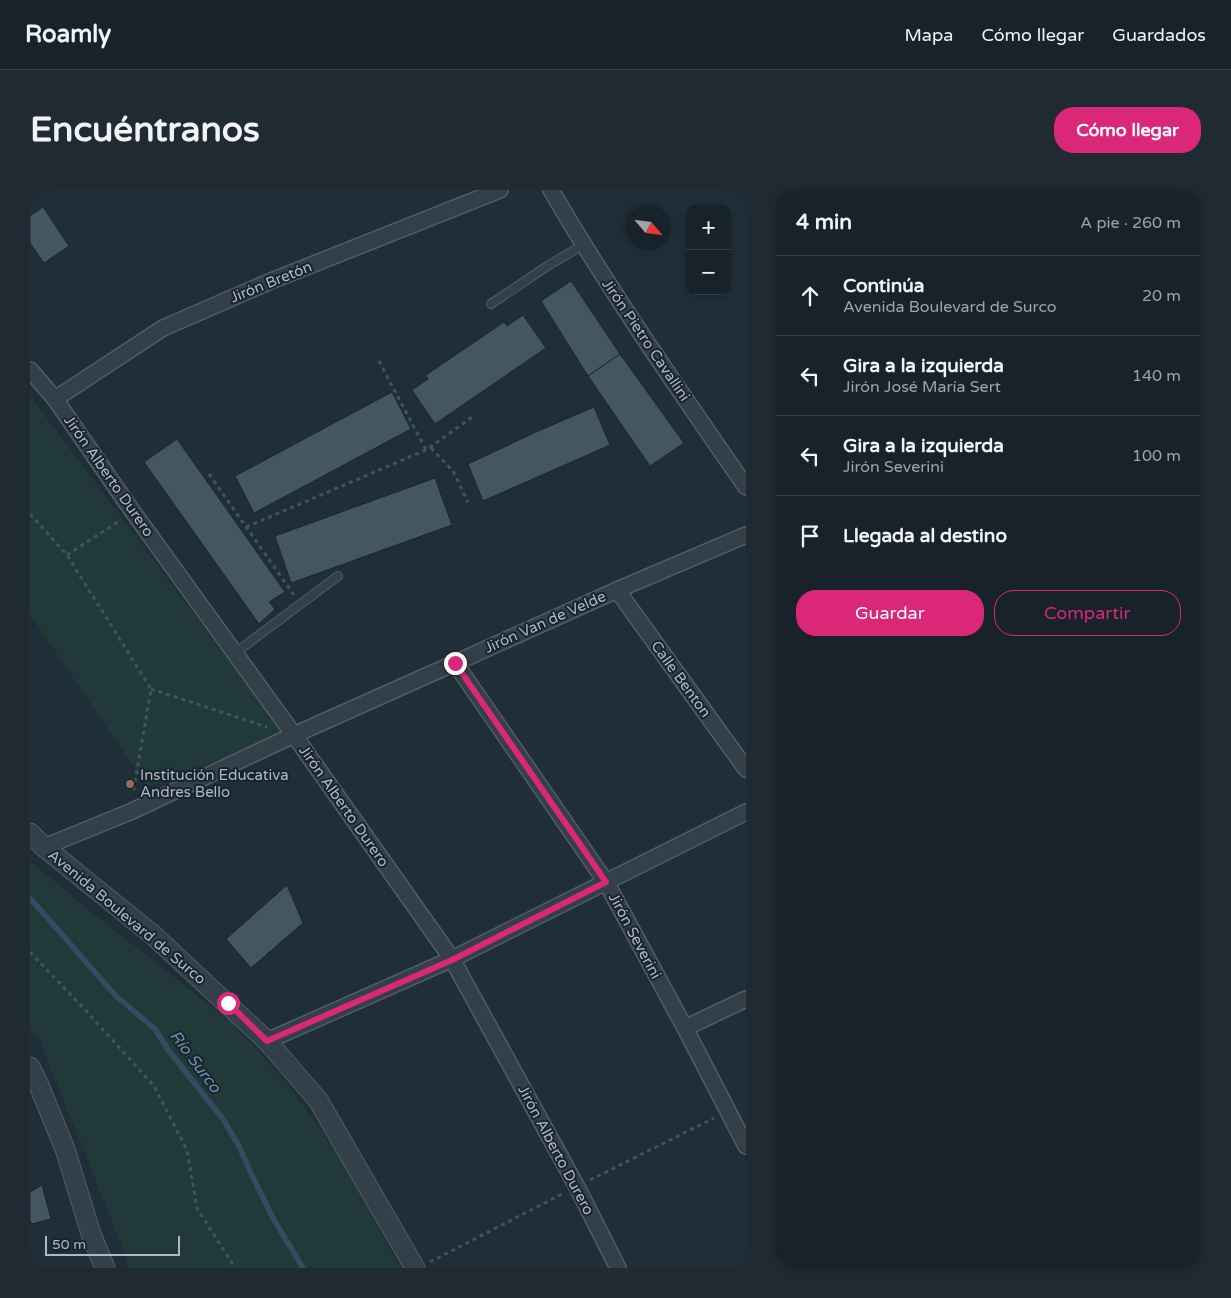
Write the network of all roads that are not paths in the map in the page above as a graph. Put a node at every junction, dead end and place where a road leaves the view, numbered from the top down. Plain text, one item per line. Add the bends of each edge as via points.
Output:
1 (500, 190) edge
2 (551, 190) edge
3 (583, 244) junction
4 (491, 304) dead end
5 (30, 370) edge
6 (55, 400) junction
7 (746, 487) edge
8 (746, 535) edge
9 (338, 576) dead end
10 (617, 590) junction
11 (235, 653) junction
12 (455, 663) junction
13 (294, 735) junction
14 (746, 769) edge
15 (746, 812) edge
16 (30, 833) edge
17 (44, 847) junction
18 (606, 882) junction
19 (452, 960) junction
20 (746, 999) edge
21 (685, 1028) junction
22 (267, 1041) junction
23 (30, 1067) edge
24 (746, 1146) edge
25 (105, 1268) edge
26 (415, 1268) edge
27 (618, 1268) edge

1 - 6 street, Jirón Bretón via 163,328
2 - 3 street, Jirón Pietro Cavallini
3 - 4 lane
3 - 7 street, Jirón Pietro Cavallini
5 - 6 street, Jirón Alberto Durero
6 - 11 street, Jirón Alberto Durero
8 - 10 street, Jirón Van de Velde
9 - 11 lane
10 - 12 street, Jirón Van de Velde
10 - 14 street, Calle Benton
11 - 13 street, Jirón Alberto Durero
12 - 13 street, Jirón Van de Velde
12 - 18 street, Jirón Severini
13 - 17 street, Jirón Van de Velde via 130,812
13 - 19 street, Jirón Alberto Durero
15 - 18 street
16 - 17 street, Avenida Boulevard de Surco
17 - 22 street, Avenida Boulevard de Surco via 153,935
18 - 19 street
18 - 21 street, Jirón Severini
19 - 22 street
19 - 27 street, Jirón Alberto Durero
20 - 21 street
21 - 24 street, Jirón Severini
22 - 26 street, Avenida Boulevard de Surco via 318,1100
23 - 25 street via 65,1149

